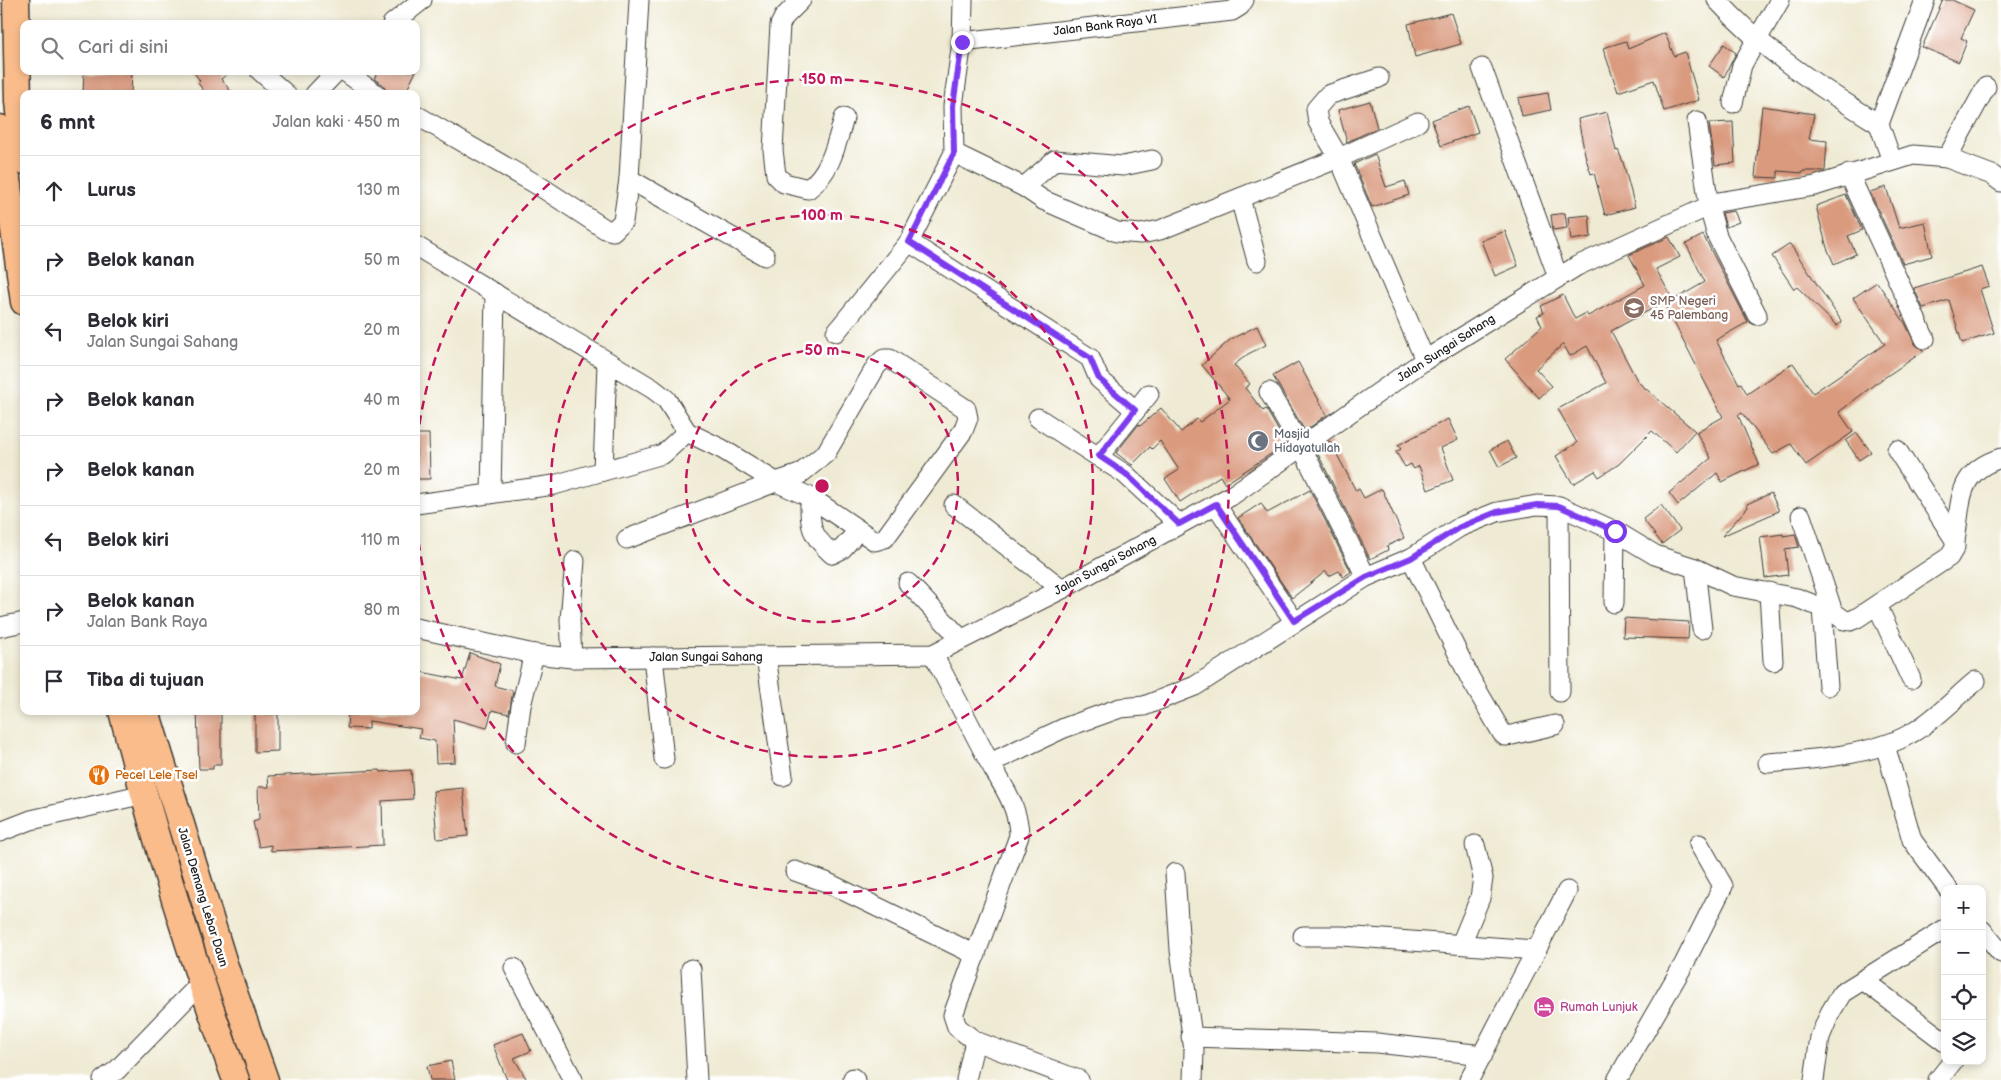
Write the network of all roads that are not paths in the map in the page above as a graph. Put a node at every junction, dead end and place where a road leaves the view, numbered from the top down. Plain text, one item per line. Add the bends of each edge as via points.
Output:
1 (16, 0) edge
2 (422, 0) edge
3 (639, 0) edge
4 (801, 0) edge
5 (963, 0) edge
6 (1244, 0) edge
7 (1717, 0) edge
8 (1780, 0) edge
9 (1925, 0) edge
10 (397, 20) edge
11 (1758, 38) junction
12 (962, 42) junction
13 (1482, 68) dead end
14 (265, 75) edge
15 (333, 75) edge
16 (350, 75) edge
17 (1379, 78) dead end
18 (1986, 87) dead end
19 (281, 90) edge
20 (319, 90) edge
21 (370, 90) edge
22 (1733, 103) dead end
23 (420, 117) edge
24 (844, 118) dead end
25 (20, 121) edge
26 (1697, 121) dead end
27 (1418, 122) dead end
28 (1879, 124) junction
29 (0, 128) edge
30 (954, 153) junction
31 (1339, 158) junction
32 (1947, 158) junction
33 (1152, 160) dead end
34 (1892, 161) junction
35 (1848, 174) junction
36 (629, 179) junction
37 (2001, 182) edge
38 (1024, 187) junction
39 (1240, 198) junction
40 (1709, 206) junction
41 (909, 242) junction
42 (420, 252) edge
43 (765, 256) dead end
44 (1257, 261) dead end
45 (20, 273) edge
46 (1558, 277) junction
47 (495, 293) junction
48 (1757, 315) dead end
49 (836, 332) dead end
50 (1925, 339) dead end
51 (1425, 360) junction
52 (607, 363) junction
53 (1269, 392) dead end
54 (1149, 394) dead end
55 (1135, 410) junction
56 (1038, 418) dead end
57 (687, 432) junction
58 (1302, 448) junction
59 (1897, 450) dead end
60 (1099, 456) junction
61 (2001, 458) edge
62 (603, 471) junction
63 (776, 482) junction
64 (491, 494) junction
65 (810, 497) junction
66 (420, 503) edge
67 (1216, 504) junction
68 (954, 505) dead end
69 (1559, 506) junction
70 (1801, 516) dead end
71 (1179, 524) junction
72 (858, 531) junction
73 (1615, 531) junction
74 (626, 539) dead end
75 (1955, 540) junction
76 (1411, 558) junction
77 (575, 561) dead end
78 (1694, 568) junction
79 (1366, 577) junction
80 (908, 582) dead end
81 (1062, 589) junction
82 (1769, 592) junction
83 (1614, 603) dead end
84 (1878, 607) junction
85 (1828, 611) junction
86 (1294, 621) junction
87 (20, 623) edge
88 (0, 627) edge
89 (420, 629) edge
90 (1702, 629) dead end
91 (962, 640) junction
92 (534, 654) junction
93 (933, 654) junction
94 (766, 656) junction
95 (653, 657) junction
96 (572, 658) junction
97 (1773, 661) dead end
98 (1911, 679) dead end
99 (1976, 681) dead end
100 (1828, 686) dead end
101 (1560, 692) dead end
102 (123, 715) edge
103 (147, 715) edge
104 (1555, 725) dead end
105 (516, 743) dead end
106 (1885, 746) junction
107 (664, 759) dead end
108 (990, 763) junction
109 (1768, 763) dead end
110 (784, 776) dead end
111 (144, 794) junction
112 (0, 832) edge
113 (1699, 844) dead end
114 (1475, 845) dead end
115 (795, 871) dead end
116 (1175, 873) dead end
117 (1945, 885) edge
118 (1566, 891) dead end
119 (1942, 930) edge
120 (1986, 935) edge
121 (1303, 936) dead end
122 (1461, 944) junction
123 (1536, 950) junction
124 (2001, 953) edge
125 (976, 955) junction
126 (514, 968) dead end
127 (692, 969) dead end
128 (226, 970) junction
129 (1863, 980) junction
130 (201, 983) junction
131 (1191, 1037) junction
132 (1941, 1039) edge
133 (975, 1042) junction
134 (1483, 1055) junction
135 (1950, 1065) edge
136 (103, 1080) edge
137 (236, 1080) edge
138 (265, 1080) edge
139 (573, 1080) edge
140 (697, 1080) edge
141 (966, 1080) edge
142 (1079, 1080) edge
143 (1193, 1080) edge
144 (1469, 1080) edge
145 (1617, 1080) edge
146 (1814, 1080) edge
147 (1938, 1080) edge

1 - 25 highway
2 - 10 street
3 - 36 street
4 - 24 street via 780,25 774,150 776,175 784,183 808,190 818,182 828,169
5 - 12 street
6 - 12 street, Jalan Bank Raya VI via 1232,10
7 - 11 street
8 - 11 street
9 - 28 street
11 - 22 street via 1742,65
11 - 28 street via 1781,60 1816,85
12 - 30 street via 953,106
13 - 46 street
14 - 19 street
15 - 20 street
16 - 21 street
17 - 31 street via 1328,95 1316,109 1318,122
18 - 32 street
23 - 36 street via 613,231 623,221
26 - 40 street
27 - 31 street
28 - 34 street
29 - 45 highway
30 - 38 street
30 - 41 street
31 - 39 street
31 - 51 street
32 - 34 street, Jalan Sungai Sahang via 1926,154
32 - 37 street, Jalan Sungai Sahang
33 - 38 street via 1123,166 1055,160
34 - 35 street, Jalan Sungai Sahang
35 - 40 street, Jalan Sungai Sahang via 1815,186
35 - 50 street
36 - 43 street
38 - 39 street via 1043,200 1117,232 1141,234 1160,230
39 - 44 street
40 - 46 street, Jalan Sungai Sahang
40 - 48 street via 1718,236
41 - 49 street
41 - 55 street via 1090,358 1099,379
42 - 47 street
46 - 51 street, Jalan Sungai Sahang
47 - 52 street
47 - 64 street
51 - 58 street, Jalan Sungai Sahang
52 - 57 street via 666,399
52 - 62 street
53 - 58 street
54 - 55 street
55 - 60 street
56 - 60 street
57 - 62 street via 663,454
57 - 63 street
58 - 67 street, Jalan Sungai Sahang
58 - 79 street
59 - 75 street
60 - 71 street via 1126,474
61 - 75 street via 1984,464 1965,483
62 - 64 street via 554,485
63 - 65 street
63 - 72 street via 800,474 826,452 877,365 884,358 890,359 966,409 968,418 963,431 885,538 875,542
63 - 74 street
64 - 66 street
65 - 72 street
65 - 72 street via 813,534 832,554 842,549
67 - 71 street, Jalan Sungai Sahang
67 - 86 street
68 - 81 street
69 - 73 street
69 - 76 street via 1537,505 1497,512 1460,527
69 - 101 street
70 - 85 street
71 - 81 street, Jalan Sungai Sahang
73 - 78 street via 1655,554
73 - 83 street
75 - 84 street via 1955,548 1949,557
76 - 79 street
76 - 104 street via 1470,678 1502,733 1506,736
77 - 96 street via 570,620
78 - 82 street via 1733,586
78 - 90 street
79 - 86 street
80 - 91 street
81 - 91 street, Jalan Sungai Sahang
82 - 85 street via 1798,598
82 - 97 street
84 - 85 street via 1850,621
84 - 98 street
85 - 100 street
86 - 108 street via 1195,686 1144,706 1120,708 1064,728
87 - 88 street
89 - 92 street, Jalan Sungai Sahang
91 - 93 street, Jalan Sungai Sahang
92 - 96 street, Jalan Sungai Sahang
92 - 105 street
93 - 94 street, Jalan Sungai Sahang
93 - 108 street
94 - 95 street, Jalan Sungai Sahang
94 - 110 street
95 - 96 street, Jalan Sungai Sahang
95 - 107 street
99 - 106 street via 1911,734
102 - 111 highway
103 - 128 highway, Jalan Demang Lebar Daun
106 - 109 street via 1808,760
106 - 117 street via 1912,840
108 - 125 street via 1007,790 1019,836
111 - 112 street via 31,820
111 - 130 highway
113 - 145 street via 1723,886 1684,964
114 - 122 street via 1483,878 1480,898
115 - 125 street via 834,886
116 - 131 street via 1180,950
118 - 123 street
119 - 129 street
120 - 124 street
121 - 122 street
122 - 123 street
123 - 134 street
125 - 133 street via 953,1015 957,1026
126 - 139 street
127 - 140 street
128 - 130 highway
128 - 138 highway, Jalan Demang Lebar Daun
129 - 132 street
129 - 146 street via 1842,993 1830,1013 1820,1037
130 - 136 street via 117,1070
130 - 137 highway
131 - 134 street via 1377,1043
131 - 143 street
133 - 141 street
133 - 142 street
134 - 144 street
135 - 147 street

